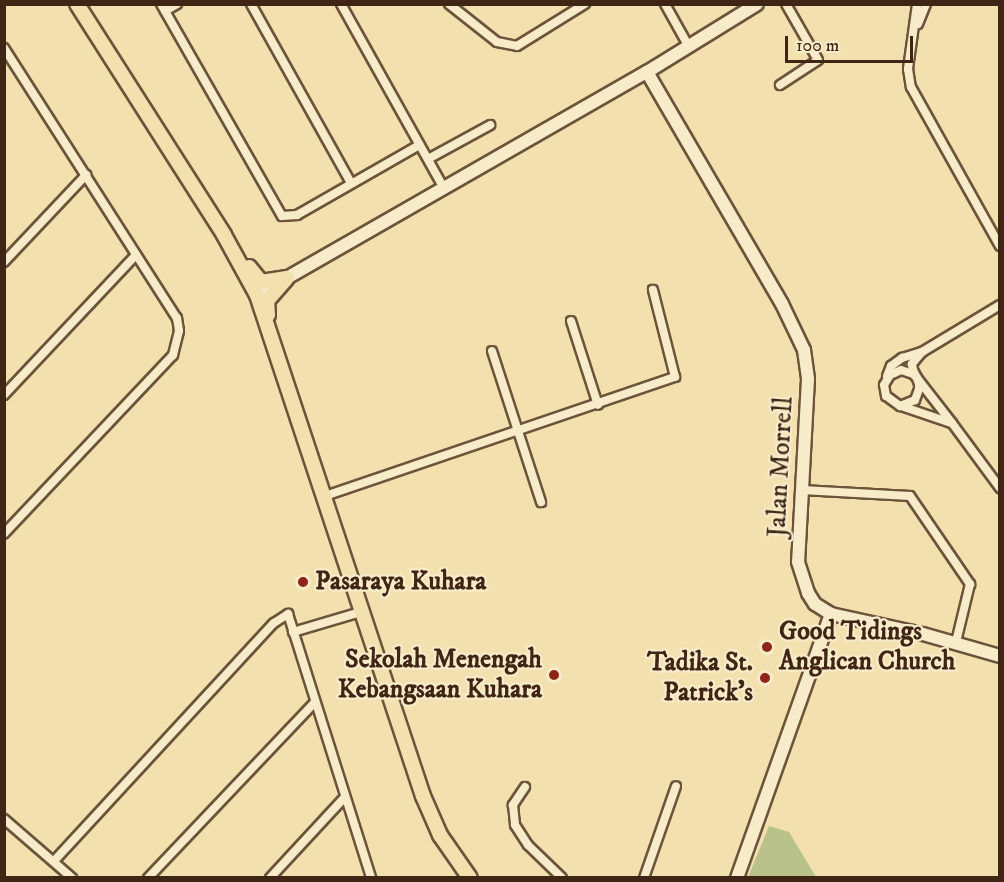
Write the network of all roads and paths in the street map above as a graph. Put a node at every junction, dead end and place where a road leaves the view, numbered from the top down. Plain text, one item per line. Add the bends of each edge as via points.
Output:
1 (177, 4) edge
2 (251, 4) edge
3 (341, 4) edge
4 (449, 4) edge
5 (665, 4) edge
6 (757, 4) edge
7 (786, 4) edge
8 (917, 4) edge
9 (927, 4) edge
10 (78, 5) edge
11 (579, 6) edge
12 (163, 8) edge
13 (916, 30) junction
14 (688, 47) junction
15 (4, 48) edge
16 (647, 72) junction
17 (780, 85) dead end
18 (490, 125) dead end
19 (419, 145) junction
20 (428, 159) junction
21 (86, 176) junction
22 (351, 183) junction
23 (444, 188) junction
24 (224, 235) junction
25 (999, 246) edge
26 (136, 255) junction
27 (4, 262) edge
28 (287, 278) junction
29 (653, 290) dead end
30 (257, 295) junction
31 (999, 306) edge
32 (571, 321) dead end
33 (268, 324) junction
34 (492, 351) dead end
35 (922, 352) junction
36 (916, 378) junction
37 (886, 380) junction
38 (4, 395) edge
39 (597, 405) junction
40 (900, 406) junction
41 (951, 423) junction
42 (519, 432) junction
43 (999, 488) edge
44 (802, 490) junction
45 (325, 496) junction
46 (541, 502) dead end
47 (4, 534) edge
48 (364, 611) junction
49 (831, 614) junction
50 (293, 632) junction
51 (956, 642) junction
52 (999, 656) edge
53 (314, 703) junction
54 (676, 786) dead end
55 (525, 787) dead end
56 (345, 797) junction
57 (4, 819) edge
58 (54, 861) junction
59 (72, 878) edge
60 (148, 878) edge
61 (270, 878) edge
62 (371, 878) edge
63 (470, 878) edge
64 (562, 878) edge
65 (644, 878) edge
66 (737, 878) edge

1 - 12 street
2 - 22 street
3 - 19 street
4 - 11 street via 506,46 528,41
5 - 14 street
6 - 14 street
7 - 17 street via 818,60
8 - 13 street
9 - 13 street
10 - 24 main road
12 - 22 street via 282,216 297,215
13 - 25 street via 908,69 911,87
14 - 16 street
15 - 21 street
16 - 23 street
16 - 44 street, Jalan Morrell via 782,304 804,350 808,379
18 - 20 street
19 - 20 street
19 - 22 street
20 - 23 street
21 - 26 street
21 - 27 street
23 - 28 street
24 - 28 main road via 232,238 258,280
24 - 30 main road
26 - 38 street
26 - 47 street via 177,318 179,330 173,355
28 - 30 street
28 - 33 main road via 267,301
29 - 39 street via 675,377
30 - 33 main road
31 - 35 street
32 - 39 street
33 - 45 main road
34 - 42 street
35 - 36 street via 912,364
35 - 37 street via 896,362
36 - 37 street via 901,370
36 - 40 street via 919,389 915,400
36 - 41 street
37 - 40 street via 886,396
39 - 42 street
40 - 41 street
41 - 43 street
42 - 45 street
42 - 46 street
44 - 49 street, Jalan Morrell via 800,574 815,604
44 - 51 street via 910,496 970,584
45 - 48 main road
48 - 50 street
48 - 63 main road via 423,796 440,835
49 - 51 street
49 - 66 street
50 - 53 street
50 - 58 street via 288,615 274,623
51 - 52 street
53 - 56 street
53 - 60 street
54 - 65 street
55 - 64 street via 512,810 515,825 528,845
56 - 61 street
56 - 62 street
57 - 58 street
58 - 59 street

